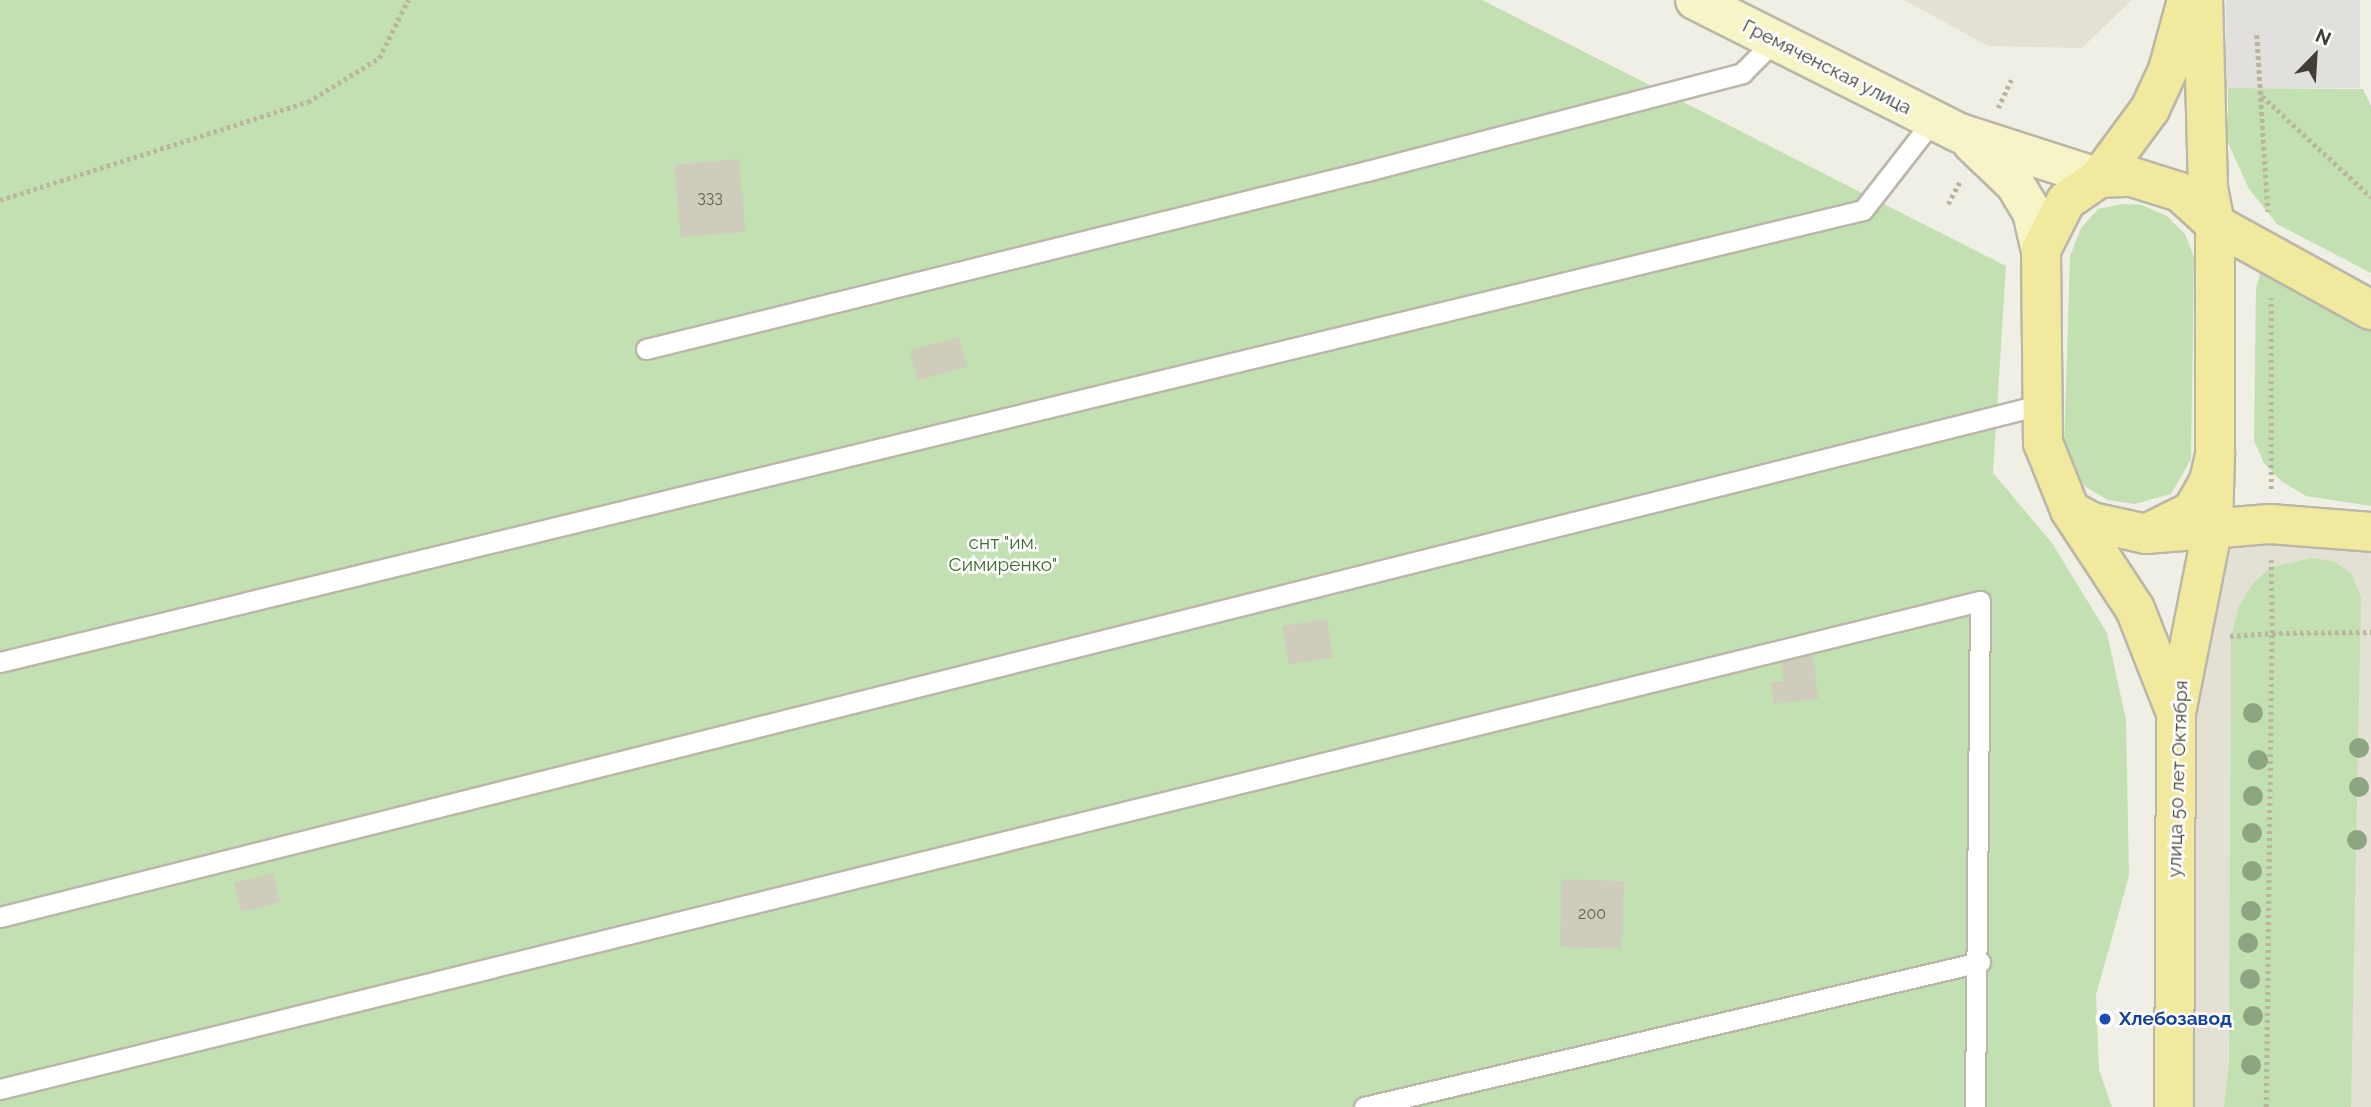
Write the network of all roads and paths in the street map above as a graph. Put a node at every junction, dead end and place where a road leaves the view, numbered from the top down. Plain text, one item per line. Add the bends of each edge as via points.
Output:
1 (408, 0) edge
2 (1695, 0) edge
3 (2187, 0) edge
4 (2203, 0) edge
5 (1774, 41) junction
6 (2261, 96) dead end
7 (1947, 126) junction
8 (2099, 178) junction
9 (2371, 197) edge
10 (0, 200) edge
11 (2215, 224) junction
12 (2041, 250) junction
13 (2371, 310) edge
14 (646, 349) dead end
15 (2040, 405) junction
16 (2215, 454) junction
17 (2070, 510) junction
18 (2213, 526) junction
19 (2371, 532) edge
20 (2146, 534) junction
21 (2371, 632) edge
22 (0, 662) edge
23 (2176, 713) junction
24 (0, 917) edge
25 (1980, 962) junction
26 (0, 1089) edge
27 (1364, 1107) edge
28 (1976, 1107) edge
29 (2174, 1107) edge
30 (2266, 1107) edge

1 - 10 path via 379,58 308,102
2 - 5 main road, Гремяченская улица
3 - 8 main road via 2168,70 2150,109
4 - 11 main road via 2208,189
5 - 7 main road, Гремяченская улица
5 - 14 lane via 1742,73
6 - 9 path
7 - 8 main road
7 - 12 main road via 1989,155 2015,184 2032,212
7 - 22 lane via 1863,210
8 - 11 main road via 2132,177 2160,183 2180,192
8 - 12 main road via 2066,201
11 - 13 main road
11 - 16 main road
12 - 15 main road
15 - 17 main road via 2043,443
15 - 24 lane
16 - 18 main road, улица 50 лет Октября
16 - 20 main road via 2209,481 2192,511
17 - 20 main road via 2092,522
17 - 23 main road via 2135,609
18 - 19 main road via 2270,524
18 - 20 main road
18 - 23 main road, улица 50 лет Октября
21 - 30 path via 2272,632
23 - 29 main road, улица 50 лет Октября
25 - 26 lane via 1980,601
25 - 27 lane
25 - 28 lane

